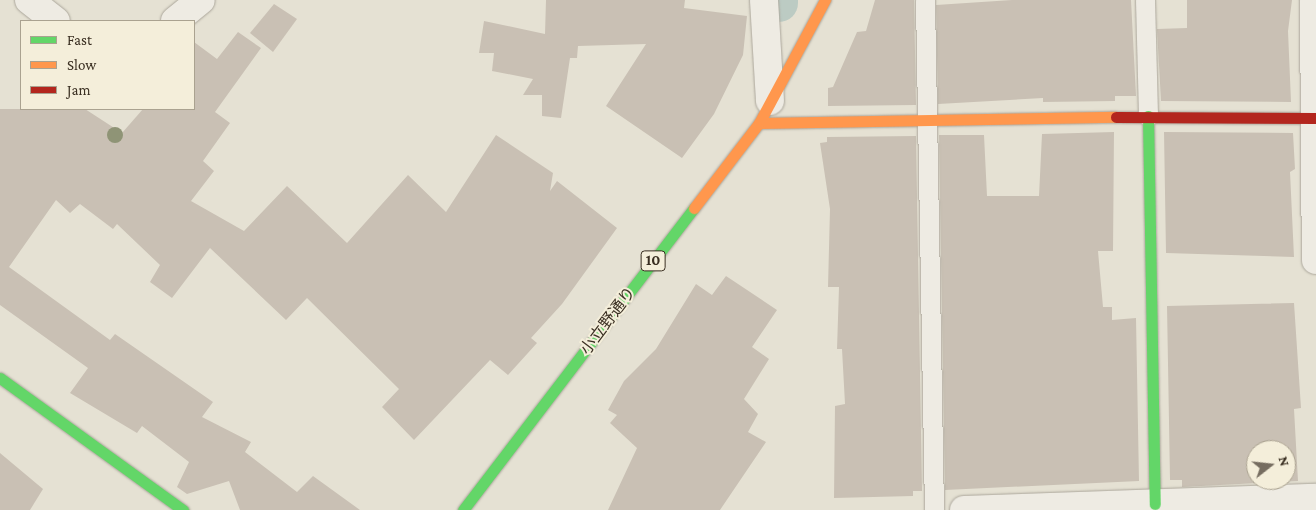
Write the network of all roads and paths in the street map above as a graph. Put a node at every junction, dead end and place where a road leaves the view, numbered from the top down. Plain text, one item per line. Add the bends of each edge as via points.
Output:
1 (29, 0) edge
2 (201, 0) edge
3 (764, 0) edge
4 (825, 0) edge
5 (925, 0) edge
6 (1145, 0) edge
7 (1314, 0) edge
8 (55, 20) edge
9 (176, 20) edge
10 (765, 112) junction
11 (1148, 116) junction
12 (1314, 118) junction
13 (930, 121) junction
14 (1316, 260) edge
15 (0, 378) edge
16 (1316, 498) edge
17 (1155, 504) junction
18 (1113, 507) edge
19 (183, 510) edge
20 (463, 510) edge
21 (934, 510) edge
22 (964, 510) edge

1 - 8 street
2 - 9 street
3 - 10 street
4 - 10 street, 小立野通り / 10
5 - 13 lane
6 - 11 lane
7 - 12 street
10 - 13 street
10 - 20 street, 小立野通り / 10
11 - 12 street
11 - 13 street
11 - 17 street
12 - 14 street
13 - 21 lane
15 - 19 street
16 - 17 street
17 - 18 street
18 - 22 street

